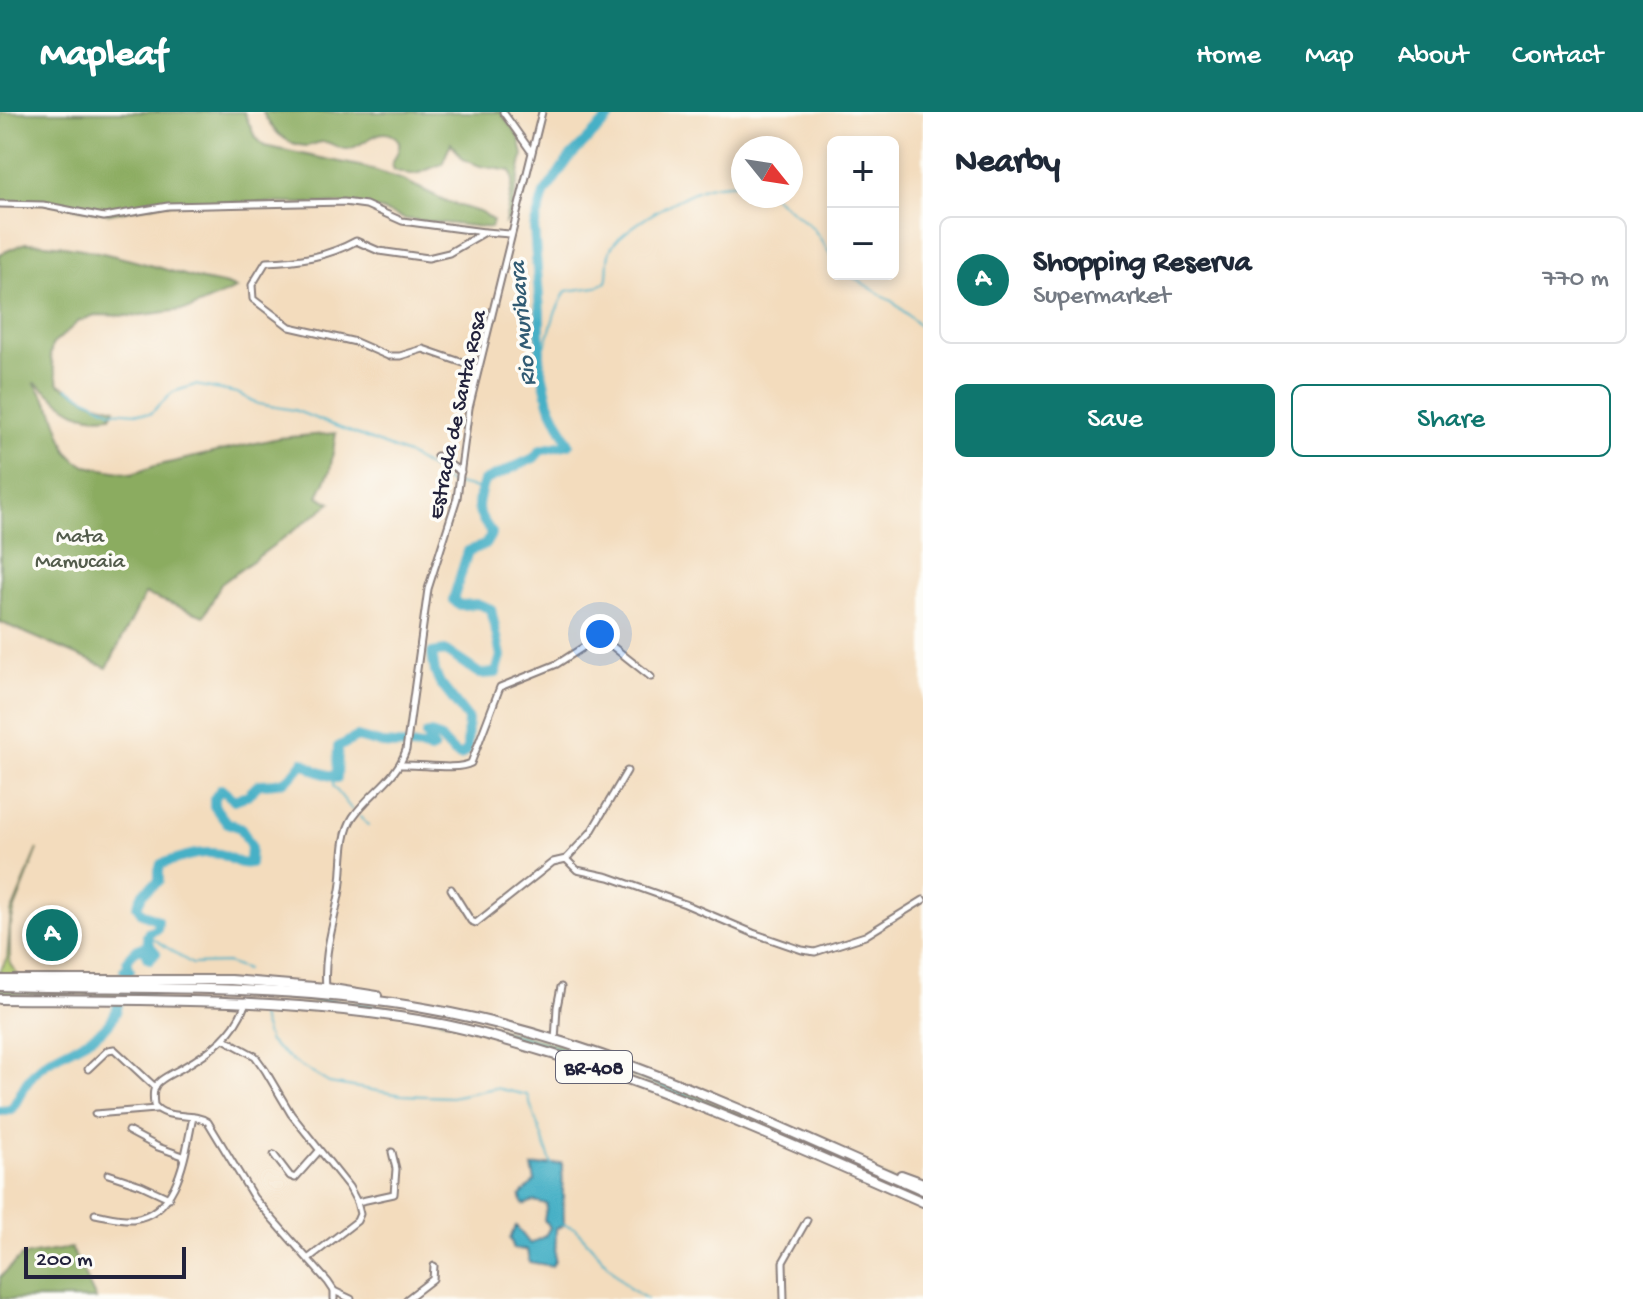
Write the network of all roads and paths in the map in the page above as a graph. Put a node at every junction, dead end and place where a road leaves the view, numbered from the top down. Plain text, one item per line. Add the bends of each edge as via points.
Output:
1 (503, 112) edge
2 (542, 112) edge
3 (531, 151) junction
4 (0, 204) edge
5 (485, 232) junction
6 (510, 234) junction
7 (478, 368) junction
8 (437, 456) dead end
9 (461, 472) junction
10 (651, 677) dead end
11 (401, 765) junction
12 (627, 771) dead end
13 (566, 859) junction
14 (451, 889) dead end
15 (923, 900) edge
16 (0, 983) edge
17 (561, 987) dead end
18 (326, 988) junction
19 (0, 999) edge
20 (246, 1001) junction
21 (502, 1026) junction
22 (224, 1039) junction
23 (555, 1041) junction
24 (88, 1069) dead end
25 (155, 1087) junction
26 (157, 1109) junction
27 (95, 1114) dead end
28 (193, 1117) junction
29 (128, 1131) dead end
30 (810, 1141) junction
31 (319, 1151) junction
32 (392, 1152) dead end
33 (274, 1155) dead end
34 (183, 1156) junction
35 (108, 1174) dead end
36 (923, 1183) edge
37 (923, 1190) edge
38 (169, 1198) junction
39 (357, 1202) junction
40 (923, 1202) edge
41 (95, 1214) dead end
42 (807, 1220) dead end
43 (309, 1258) junction
44 (434, 1266) dead end
45 (334, 1291) junction
46 (334, 1299) edge
47 (351, 1299) edge
48 (407, 1299) edge
49 (784, 1299) edge

1 - 3 street
2 - 3 street, Estrada de Santa Rosa
3 - 6 street, Estrada de Santa Rosa
4 - 5 street via 43,205 104,217 168,206 344,202 402,221
5 - 6 street
5 - 7 street via 449,253 428,258 379,251 356,241 306,259 266,262 252,285 253,299 290,327 356,342 388,356 423,349
6 - 7 street, Estrada de Santa Rosa
7 - 9 street, Estrada de Santa Rosa
8 - 9 street
9 - 11 street, Estrada de Santa Rosa via 428,589
10 - 11 street via 596,639 557,664 500,687 471,763 460,768
11 - 18 street, Estrada de Santa Rosa via 347,830 326,956
12 - 13 street via 591,832
13 - 14 street via 553,862 476,923
13 - 15 street via 577,870 815,952 865,936
16 - 18 highway via 217,979
16 - 21 highway, BR-408 via 277,991 432,1009
17 - 23 street
18 - 21 highway via 457,1010
19 - 20 highway, BR-408
20 - 22 street
20 - 40 highway, BR-408 via 444,1024 529,1047 618,1074
21 - 23 highway, BR-408
22 - 25 street
22 - 31 street via 255,1056
23 - 30 highway, BR-408 via 698,1092
24 - 25 street via 114,1049
25 - 26 street
26 - 27 street
26 - 28 street
28 - 34 street
28 - 43 street via 208,1122 254,1198
29 - 34 street
30 - 36 highway
30 - 37 highway, BR-408
31 - 33 street via 295,1178
31 - 39 street
32 - 39 street via 394,1194
34 - 38 street
35 - 38 street
38 - 41 street via 152,1213 134,1219
39 - 43 street via 357,1221
42 - 49 street via 783,1262
43 - 45 street
44 - 48 street via 433,1279
45 - 46 street
45 - 47 street

